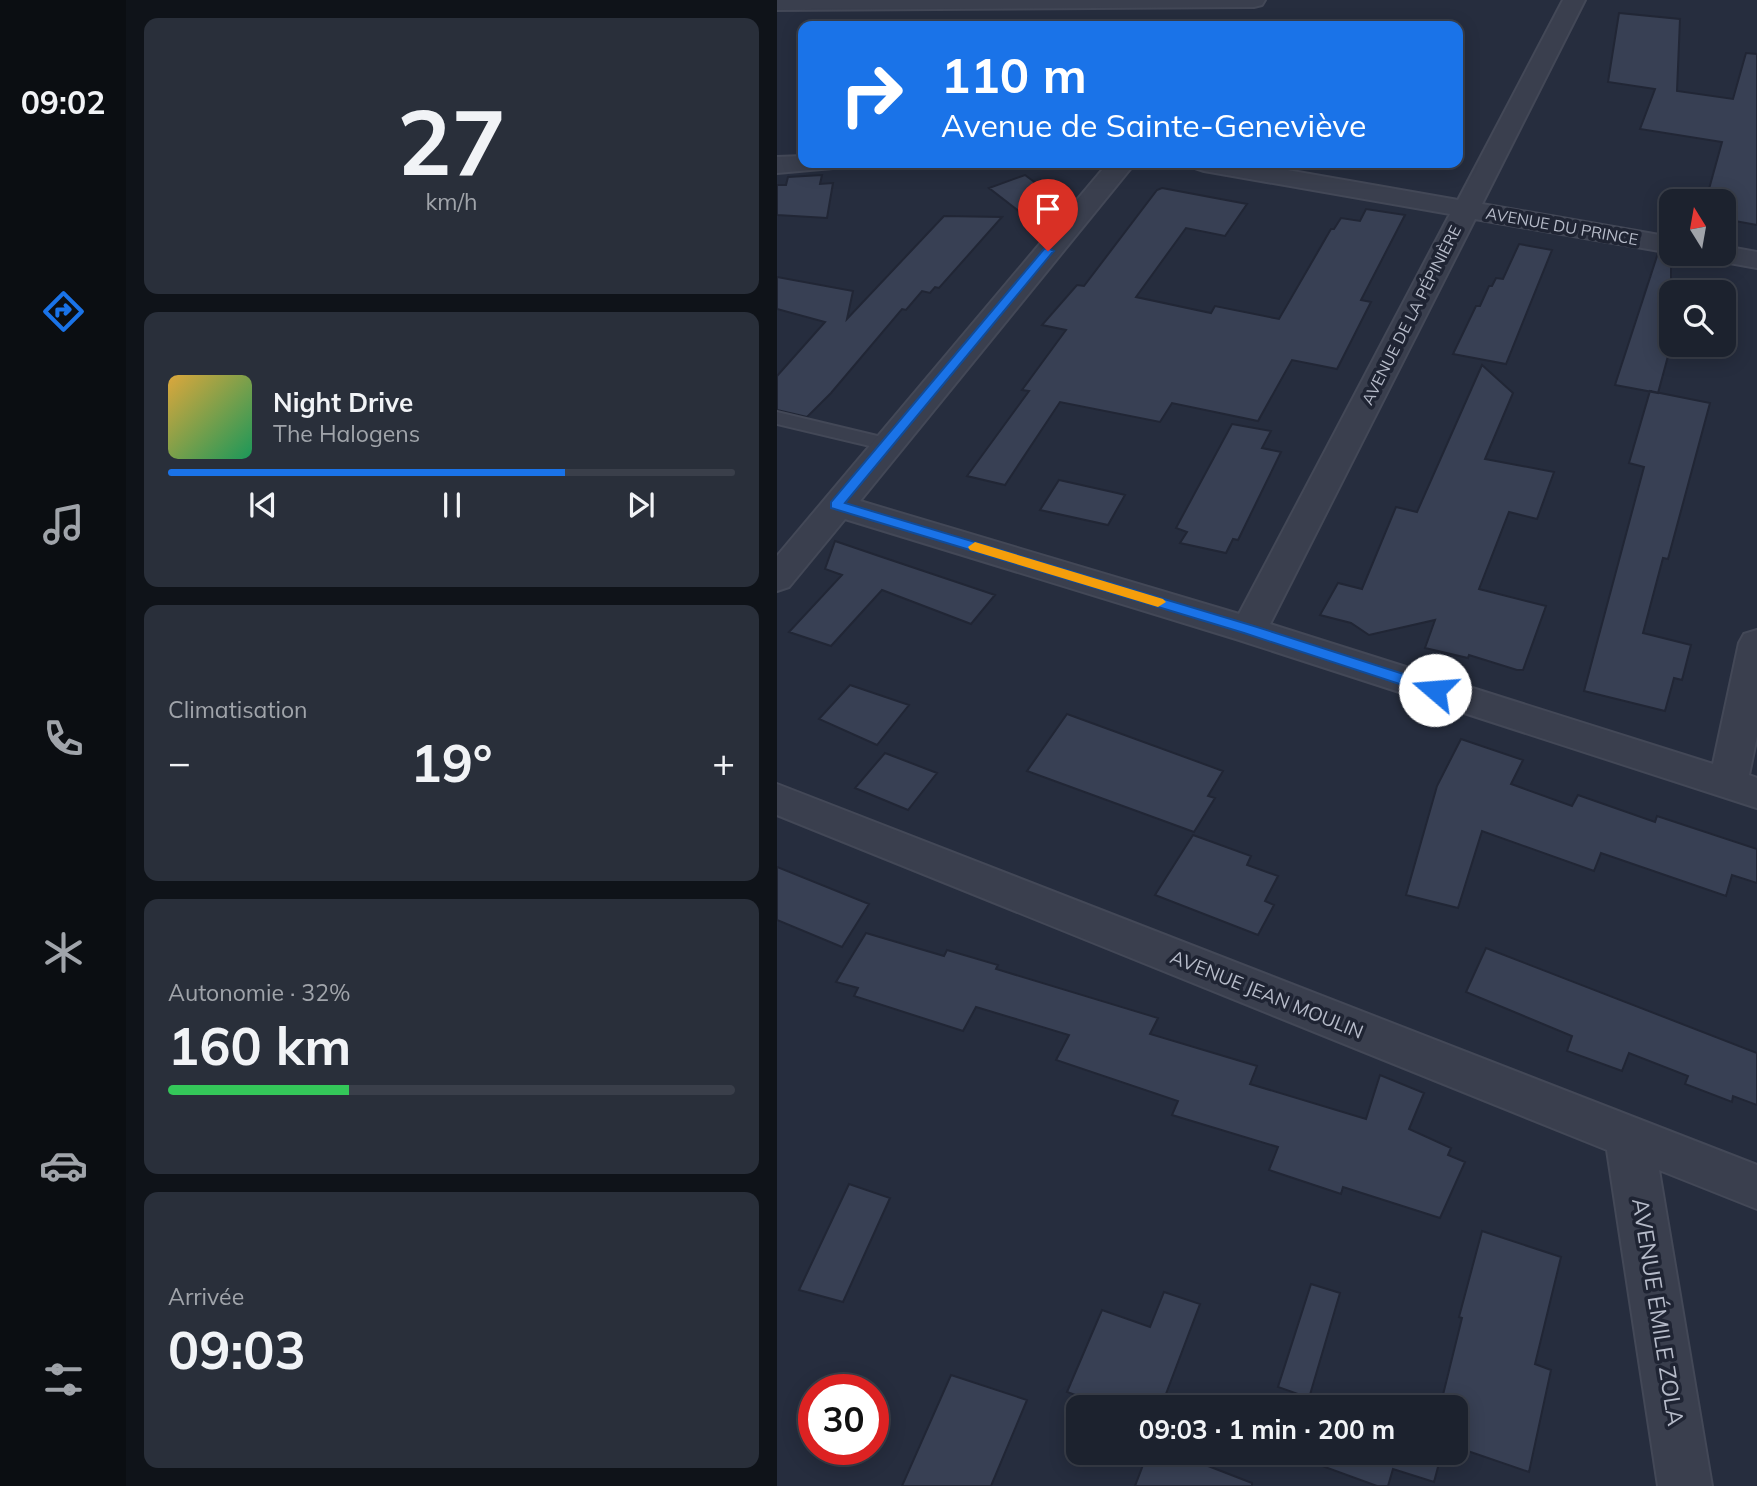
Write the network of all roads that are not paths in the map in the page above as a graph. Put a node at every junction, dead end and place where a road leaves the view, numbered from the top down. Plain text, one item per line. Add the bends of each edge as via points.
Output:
1 (1254, 0) edge
2 (1574, 0) edge
3 (777, 3) edge
4 (1238, 19) dead end
5 (777, 164) edge
6 (798, 164) edge
7 (1118, 168) edge
8 (1232, 168) edge
9 (1465, 209) junction
10 (1659, 243) edge
11 (1736, 256) edge
12 (1757, 260) edge
13 (777, 418) edge
14 (887, 444) junction
15 (836, 505) junction
16 (778, 575) edge
17 (1249, 630) junction
18 (1757, 643) edge
19 (1743, 788) edge
20 (777, 799) edge
21 (1629, 1139) junction
22 (1757, 1188) edge
23 (1685, 1486) edge

1 - 3 street
1 - 4 street
2 - 9 street, AVENUE DE LA PÉPINIÈRE
5 - 6 street
7 - 14 street
8 - 9 street, AVENUE DU PRINCE
9 - 10 street, AVENUE DU PRINCE
9 - 17 street, AVENUE DE LA PÉPINIÈRE
11 - 12 street
13 - 14 lane
14 - 15 street
15 - 16 street
15 - 17 street
17 - 19 street
18 - 19 street
20 - 21 street, AVENUE JEAN MOULIN
21 - 22 street, AVENUE JEAN MOULIN
21 - 23 street, AVENUE ÉMILE ZOLA

